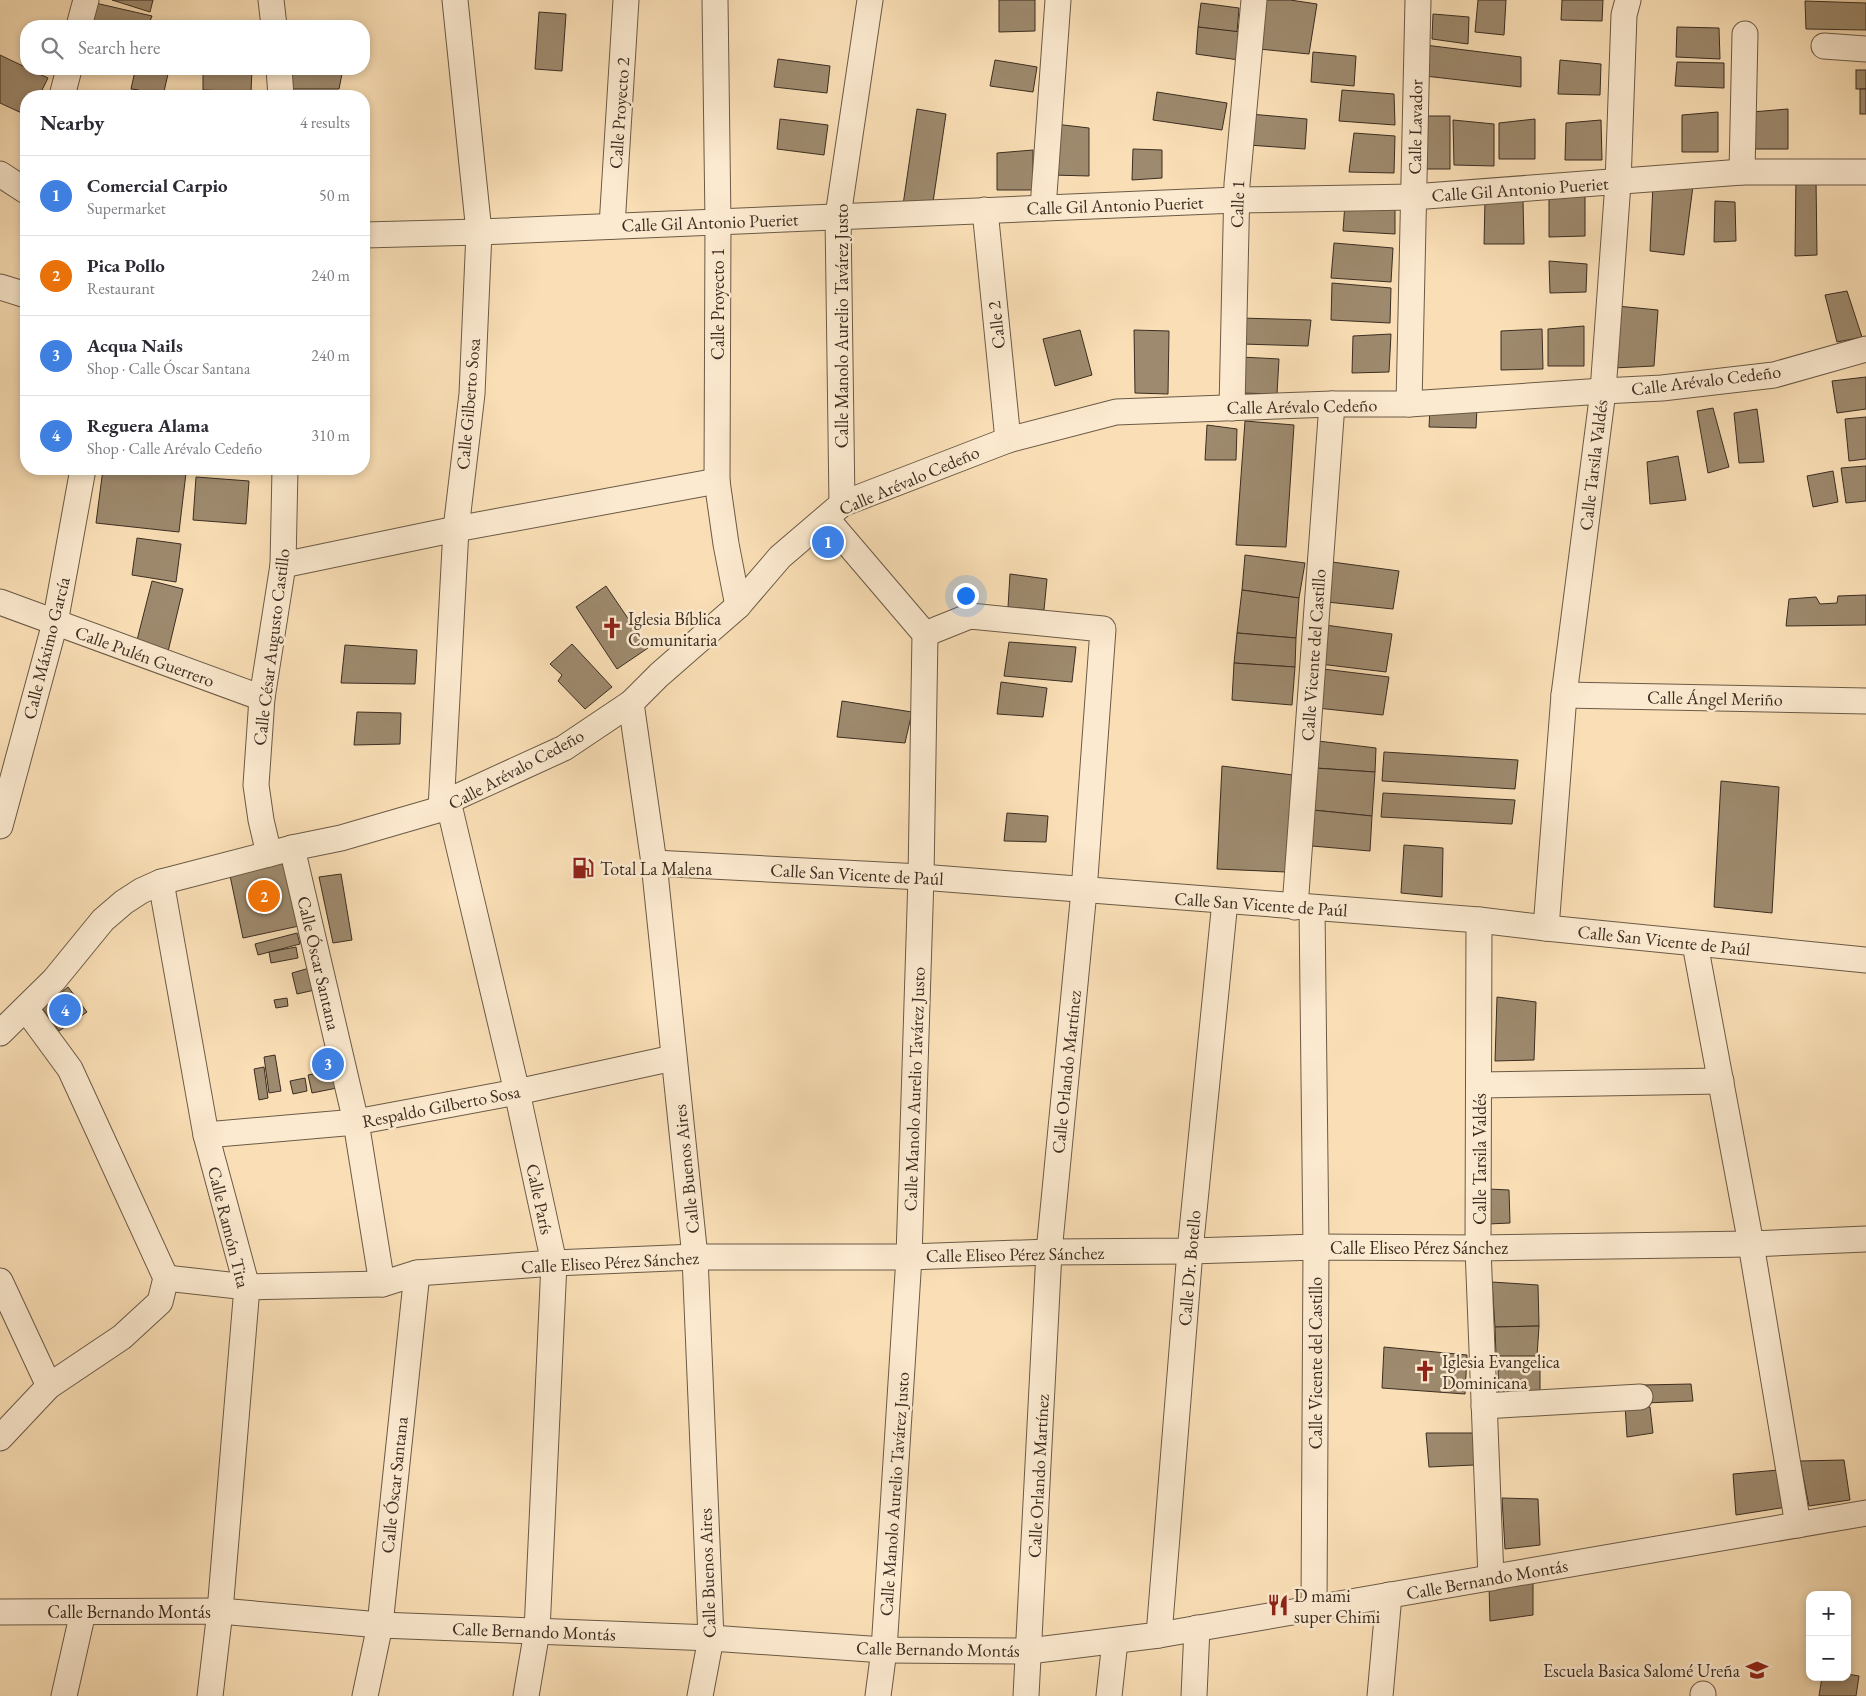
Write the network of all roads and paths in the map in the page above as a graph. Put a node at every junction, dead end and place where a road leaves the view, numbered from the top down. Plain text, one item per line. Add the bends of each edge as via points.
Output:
1 (86, 0) edge
2 (271, 0) edge
3 (455, 0) edge
4 (626, 0) edge
5 (715, 0) edge
6 (870, 0) edge
7 (1058, 0) edge
8 (1254, 0) edge
9 (1418, 0) edge
10 (1628, 0) edge
11 (81, 20) edge
12 (273, 20) edge
13 (1745, 34) dead end
14 (1824, 46) dead end
15 (1866, 49) edge
16 (67, 75) edge
17 (279, 75) edge
18 (64, 90) edge
19 (281, 90) edge
20 (1742, 172) junction
21 (1866, 172) edge
22 (0, 174) edge
23 (1618, 183) junction
24 (20, 186) edge
25 (1413, 197) junction
26 (1236, 200) junction
27 (1043, 208) junction
28 (985, 210) junction
29 (838, 216) junction
30 (718, 222) junction
31 (612, 226) junction
32 (478, 232) junction
33 (370, 235) edge
34 (0, 287) edge
35 (20, 293) edge
36 (1866, 349) edge
37 (1602, 391) junction
38 (1332, 404) junction
39 (1409, 404) junction
40 (1232, 408) junction
41 (1008, 440) junction
42 (82, 475) edge
43 (285, 475) edge
44 (717, 481) junction
45 (834, 511) junction
46 (456, 529) junction
47 (282, 565) junction
48 (0, 602) edge
49 (738, 606) junction
50 (55, 623) junction
51 (925, 634) junction
52 (1564, 695) junction
53 (262, 698) junction
54 (1866, 701) edge
55 (631, 703) junction
56 (445, 805) junction
57 (0, 826) edge
58 (281, 851) junction
59 (654, 863) junction
60 (921, 878) junction
61 (161, 882) junction
62 (1084, 891) junction
63 (1225, 901) junction
64 (1304, 907) junction
65 (1479, 920) junction
66 (1546, 928) junction
67 (1695, 944) junction
68 (1866, 960) edge
69 (26, 1009) junction
70 (0, 1033) edge
71 (673, 1058) junction
72 (1721, 1081) junction
73 (1479, 1085) junction
74 (516, 1092) junction
75 (356, 1122) junction
76 (206, 1135) junction
77 (1866, 1239) edge
78 (1751, 1244) junction
79 (1316, 1247) junction
80 (1478, 1248) junction
81 (1048, 1252) junction
82 (1190, 1252) junction
83 (695, 1257) junction
84 (909, 1257) junction
85 (554, 1263) junction
86 (416, 1273) junction
87 (166, 1278) junction
88 (0, 1281) edge
89 (382, 1284) junction
90 (247, 1287) junction
91 (49, 1386) junction
92 (1640, 1397) dead end
93 (1484, 1406) junction
94 (0, 1438) edge
95 (1866, 1513) edge
96 (1798, 1525) junction
97 (1491, 1578) junction
98 (1389, 1596) junction
99 (1314, 1608) junction
100 (220, 1610) junction
101 (0, 1612) edge
102 (83, 1612) junction
103 (380, 1625) junction
104 (1197, 1628) junction
105 (538, 1631) junction
106 (1159, 1635) junction
107 (711, 1638) junction
108 (1115, 1641) junction
109 (884, 1650) junction
110 (1029, 1651) junction
111 (64, 1696) edge
112 (210, 1696) edge
113 (365, 1696) edge
114 (526, 1696) edge
115 (700, 1696) edge
116 (878, 1696) edge
117 (1026, 1696) edge
118 (1109, 1696) edge
119 (1194, 1696) edge
120 (1380, 1696) edge

1 - 11 street
2 - 12 street
3 - 32 street, Calle Gilberto Sosa
4 - 31 street, Calle Proyecto 2
5 - 30 street, Calle Proyecto 1
6 - 29 street, Calle Manolo Aurelio Tavárez Justo
7 - 27 street
8 - 26 street, Calle 1
9 - 25 street, Calle Lavador
10 - 23 street, Calle Tarsila Valdés via 1624,15
13 - 20 street
14 - 15 street
16 - 18 street
17 - 19 street
20 - 21 street, Calle Gil Antonio Pueriet
20 - 23 street, Calle Gil Antonio Pueriet
22 - 24 street
23 - 25 street, Calle Gil Antonio Pueriet
23 - 37 street, Calle Tarsila Valdés
25 - 26 street, Calle Gil Antonio Pueriet
25 - 39 street, Calle Lavador
26 - 27 street, Calle Gil Antonio Pueriet
26 - 40 street, Calle 1
27 - 28 street, Calle Gil Antonio Pueriet
28 - 29 street, Calle Gil Antonio Pueriet
28 - 41 street, Calle 2
29 - 30 street, Calle Gil Antonio Pueriet
29 - 45 street, Calle Manolo Aurelio Tavárez Justo
30 - 31 street, Calle Gil Antonio Pueriet
30 - 44 street, Calle Proyecto 1
31 - 32 street, Calle Gil Antonio Pueriet
32 - 33 street, Calle Gil Antonio Pueriet
32 - 46 street, Calle Gilberto Sosa via 472,394
34 - 35 street
36 - 37 street, Calle Arévalo Cedeño via 1774,374 1662,388
37 - 39 street, Calle Arévalo Cedeño
37 - 52 street, Calle Tarsila Valdés
38 - 39 street, Calle Arévalo Cedeño
38 - 40 street, Calle Arévalo Cedeño
38 - 64 street, Calle Vicente del Castillo
40 - 41 street, Calle Arévalo Cedeño via 1116,412
41 - 45 street, Calle Arévalo Cedeño
42 - 50 street, Calle Máximo García
43 - 47 street, Calle César Augusto Castillo
44 - 46 street
44 - 49 street, Calle Proyecto 1
45 - 49 street, Calle Arévalo Cedeño via 780,557
45 - 51 street
46 - 47 street
46 - 56 street, Calle Gilberto Sosa
47 - 53 street, Calle César Augusto Castillo
48 - 50 street, Calle Pulén Guerrero
49 - 55 street, Calle Arévalo Cedeño
50 - 53 street, Calle Pulén Guerrero
50 - 57 street, Calle Máximo García
51 - 60 street, Calle Manolo Aurelio Tavárez Justo
51 - 62 street, Calle Orlando Martínez via 970,616 1102,629
52 - 54 street, Calle Ángel Meriño
52 - 66 street, Calle Tarsila Valdés
53 - 58 street, Calle César Augusto Castillo via 256,785 261,820
55 - 56 street, Calle Arévalo Cedeño via 564,748
55 - 59 street, Calle Buenos Aires
56 - 58 street, Calle Arévalo Cedeño via 341,838
56 - 74 street, Calle París
58 - 61 street, Calle Arévalo Cedeño
58 - 75 street, Calle Óscar Santana
59 - 60 street, Calle San Vicente de Paúl
59 - 71 street, Calle Buenos Aires
60 - 62 street, Calle San Vicente de Paúl
60 - 84 street, Calle Manolo Aurelio Tavárez Justo
61 - 69 street, Calle Arévalo Cedeño via 124,902 103,920
61 - 76 street, Calle Ramón Tita
62 - 63 street, Calle San Vicente de Paúl
62 - 81 street, Calle Orlando Martínez
63 - 64 street, Calle San Vicente de Paúl
63 - 82 street, Calle Dr. Botello
64 - 65 street, Calle San Vicente de Paúl
64 - 79 street, Calle Vicente del Castillo
65 - 66 street, Calle San Vicente de Paúl
65 - 73 street, Calle Tarsila Valdés
66 - 67 street, Calle San Vicente de Paúl
67 - 68 street, Calle San Vicente de Paúl
67 - 72 street
69 - 70 street, Calle Arévalo Cedeño
69 - 87 street via 70,1069
71 - 74 street, Respaldo Gilberto Sosa
71 - 83 street, Calle Buenos Aires
72 - 73 street
72 - 78 street
73 - 80 street, Calle Tarsila Valdés
74 - 75 street, Respaldo Gilberto Sosa
74 - 85 street, Calle París
75 - 76 street, Respaldo Gilberto Sosa
75 - 89 street, Calle Óscar Santana
76 - 90 street, Calle Ramón Tita
77 - 78 street, Calle Eliseo Pérez Sánchez
78 - 80 street, Calle Eliseo Pérez Sánchez
78 - 96 street
79 - 80 street, Calle Eliseo Pérez Sánchez
79 - 82 street, Calle Eliseo Pérez Sánchez
79 - 99 street, Calle Vicente del Castillo
80 - 93 street, Calle Tarsila Valdés
81 - 82 street, Calle Eliseo Pérez Sánchez
81 - 84 street, Calle Eliseo Pérez Sánchez
81 - 110 street, Calle Orlando Martínez
82 - 106 street, Calle Dr. Botello
83 - 84 street, Calle Eliseo Pérez Sánchez
83 - 85 street, Calle Eliseo Pérez Sánchez
83 - 107 street, Calle Buenos Aires
84 - 109 street, Calle Manolo Aurelio Tavárez Justo
85 - 86 street, Calle Eliseo Pérez Sánchez
85 - 105 street, Calle París
86 - 89 street, Calle Eliseo Pérez Sánchez
86 - 103 street, Calle Óscar Santana
87 - 90 street, Calle Eliseo Pérez Sánchez
87 - 91 street via 160,1302 122,1336
88 - 91 street
89 - 90 street, Calle Eliseo Pérez Sánchez
90 - 100 street, Calle Ramón Tita
91 - 94 street
92 - 93 street
93 - 97 street, Calle Tarsila Valdés
95 - 96 street, Calle Bernando Montás
96 - 97 street, Calle Bernando Montás
97 - 98 street, Calle Bernando Montás
98 - 99 street, Calle Bernando Montás
98 - 120 street
99 - 104 street, Calle Bernando Montás
100 - 102 street, Calle Bernando Montás
100 - 103 street, Calle Bernando Montás
100 - 112 street, Calle Ramón Tita
101 - 102 street, Calle Bernando Montás
102 - 111 street
103 - 105 street, Calle Bernando Montás
103 - 113 street, Calle Óscar Santana
104 - 106 street, Calle Bernando Montás
104 - 119 street
105 - 107 street, Calle Bernando Montás
105 - 114 street, Calle París
106 - 108 street, Calle Bernando Montás
107 - 109 street, Calle Bernando Montás
107 - 115 street, Calle Buenos Aires
108 - 110 street, Calle Bernando Montás
108 - 118 street
109 - 110 street, Calle Bernando Montás
109 - 116 street, Calle Manolo Aurelio Tavárez Justo
110 - 117 street, Calle Orlando Martínez

